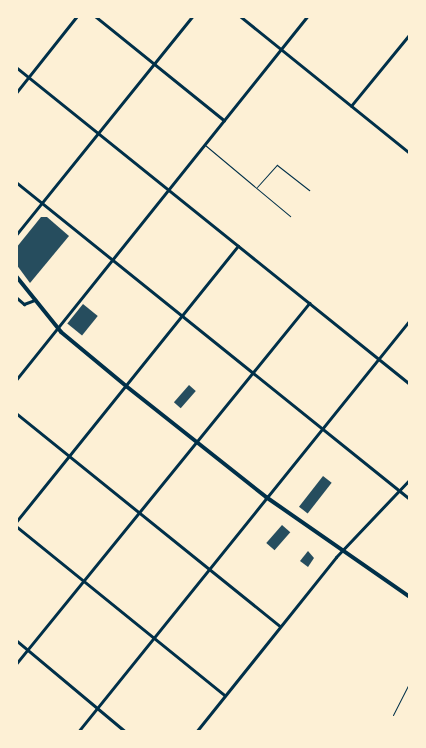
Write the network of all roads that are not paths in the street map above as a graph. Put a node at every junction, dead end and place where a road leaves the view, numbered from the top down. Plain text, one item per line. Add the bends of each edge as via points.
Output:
1 (77, 16) edge
2 (95, 16) edge
3 (193, 16) edge
4 (240, 16) edge
5 (308, 16) edge
6 (410, 34) edge
7 (281, 50) junction
8 (154, 64) junction
9 (16, 67) edge
10 (29, 77) junction
11 (16, 93) edge
12 (351, 106) junction
13 (224, 120) junction
14 (98, 133) junction
15 (205, 144) junction
16 (410, 153) edge
17 (16, 182) edge
18 (257, 188) junction
19 (168, 190) junction
20 (309, 190) dead end
21 (42, 203) junction
22 (290, 216) dead end
23 (16, 235) edge
24 (238, 246) junction
25 (112, 260) junction
26 (16, 276) edge
27 (16, 297) edge
28 (35, 300) junction
29 (309, 303) junction
30 (182, 316) junction
31 (410, 320) edge
32 (57, 328) junction
33 (379, 359) junction
34 (253, 373) junction
35 (16, 380) edge
36 (410, 384) edge
37 (126, 386) junction
38 (16, 413) edge
39 (322, 429) junction
40 (197, 442) junction
41 (70, 456) junction
42 (410, 479) edge
43 (399, 490) junction
44 (266, 496) junction
45 (410, 499) edge
46 (141, 512) junction
47 (16, 522) edge
48 (16, 526) edge
49 (342, 551) junction
50 (209, 569) junction
51 (85, 582) junction
52 (410, 597) edge
53 (280, 626) junction
54 (154, 637) junction
55 (16, 640) edge
56 (28, 650) junction
57 (16, 664) edge
58 (410, 682) edge
59 (225, 695) junction
60 (97, 708) junction
61 (393, 715) dead end
62 (78, 732) edge
63 (126, 732) edge
64 (196, 732) edge

1 - 10 street
2 - 8 street
3 - 8 street
4 - 7 street
5 - 7 street
6 - 12 street
7 - 12 street
7 - 13 street
8 - 13 street
8 - 14 street
9 - 10 street
10 - 11 street
10 - 14 street
12 - 16 street
13 - 15 street
14 - 19 street
14 - 21 street
15 - 18 lane
15 - 19 street
17 - 21 street
18 - 20 lane via 277,165
18 - 22 lane
19 - 24 street
19 - 25 street
21 - 23 street
21 - 25 street
24 - 29 street
24 - 30 street
25 - 30 street
25 - 32 street
26 - 28 main road
27 - 28 street via 24,304
28 - 32 main road
29 - 33 street
29 - 34 street
30 - 34 street
30 - 37 street
31 - 33 street
32 - 35 street
32 - 37 main road
33 - 36 street
33 - 39 street
34 - 39 street
34 - 40 street
37 - 40 main road
37 - 41 street
38 - 41 street
39 - 43 street
39 - 44 street
40 - 44 main road
40 - 46 street
41 - 46 street
41 - 47 street
42 - 43 street
43 - 45 street
43 - 49 street
44 - 49 main road
44 - 50 street
46 - 50 street
46 - 51 street
48 - 51 street
49 - 52 main road
49 - 53 street
50 - 53 street
50 - 54 street
51 - 54 street
51 - 56 street
53 - 59 street
54 - 59 street
54 - 60 street
55 - 56 street
56 - 57 street
56 - 60 street
58 - 61 lane
59 - 64 street
60 - 62 street
60 - 63 street

